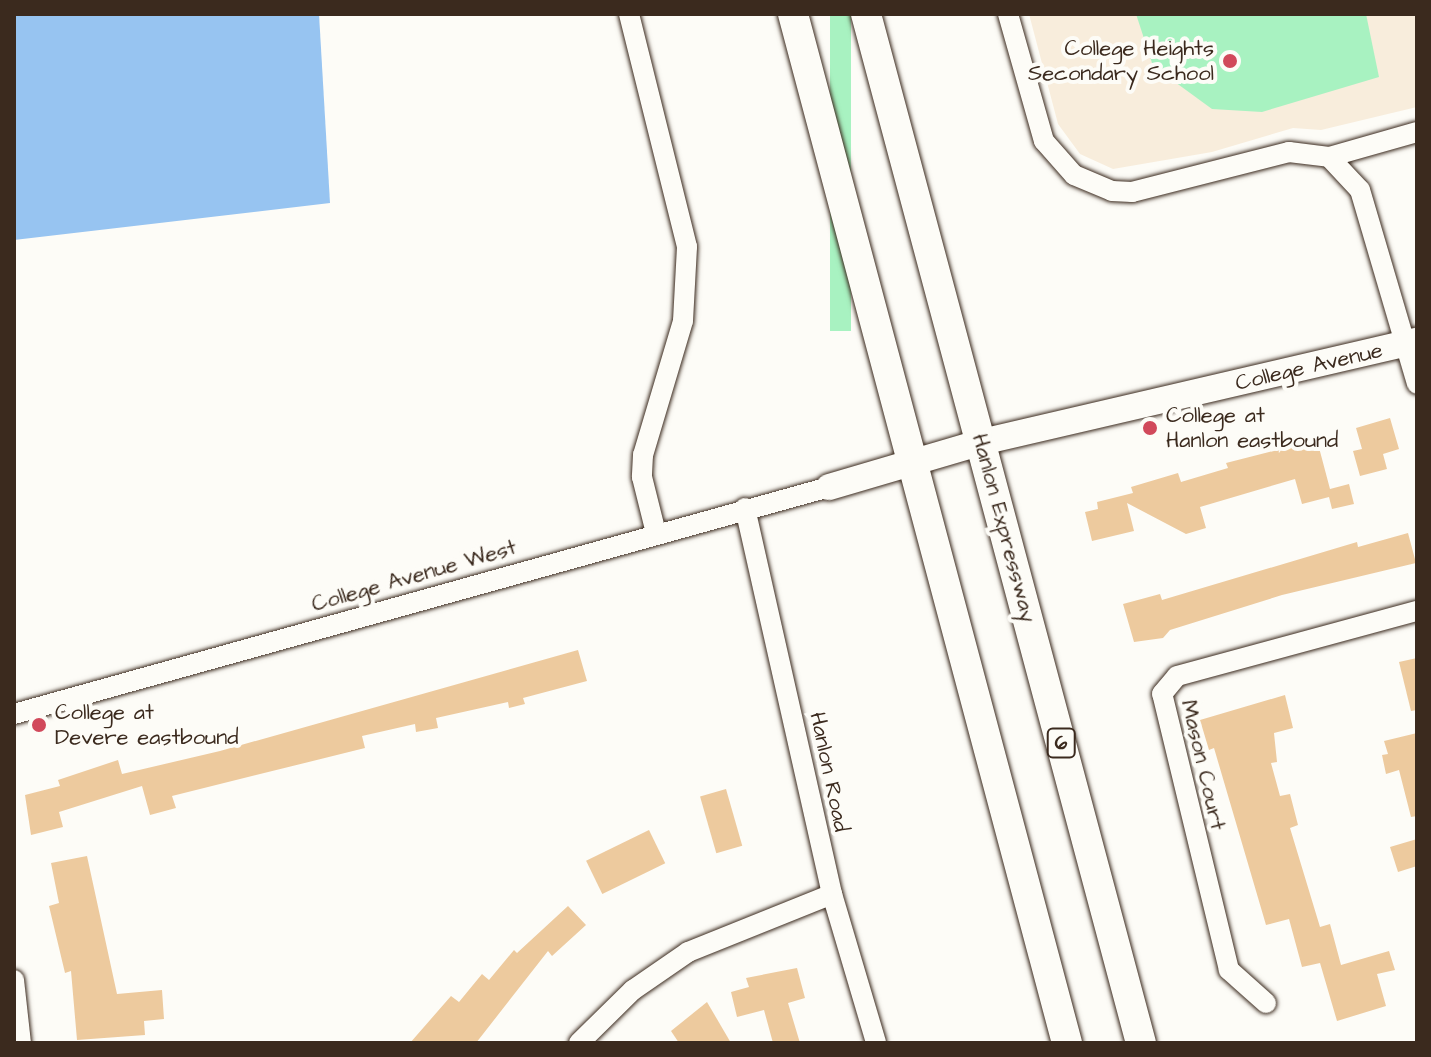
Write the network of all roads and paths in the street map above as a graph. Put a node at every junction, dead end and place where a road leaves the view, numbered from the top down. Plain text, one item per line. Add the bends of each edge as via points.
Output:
1 (629, 14) edge
2 (793, 14) edge
3 (866, 14) edge
4 (1008, 14) edge
5 (1417, 132) edge
6 (1329, 157) junction
7 (1411, 343) edge
8 (1417, 384) edge
9 (982, 442) junction
10 (912, 467) junction
11 (829, 487) joint
12 (745, 508) junction
13 (656, 533) junction
14 (1417, 611) edge
15 (14, 714) edge
16 (832, 894) junction
17 (14, 980) edge
18 (1266, 1003) dead end
19 (21, 1043) edge
20 (579, 1043) edge
21 (876, 1043) edge
22 (1067, 1043) edge
23 (1141, 1043) edge

1 - 13 street via 687,247 683,321 643,455 642,477
2 - 10 highway
3 - 9 highway, Hanlon Expressway / 6
4 - 6 street via 1044,141 1058,162 1093,185 1132,192 1289,152
5 - 6 street
6 - 7 street via 1360,190
7 - 8 street
7 - 9 main road, College Avenue
9 - 10 main road, College Avenue
9 - 23 highway, Hanlon Expressway / 6
10 - 11 main road, College Avenue
10 - 22 highway
11 - 12 street, College Avenue West
12 - 13 street, College Avenue West
12 - 16 street, Hanlon Road
13 - 15 street, College Avenue West
14 - 18 street, Mason Court via 1177,676 1162,694 1229,970
16 - 20 street via 688,952 633,990
16 - 21 street, Hanlon Road
17 - 19 street

